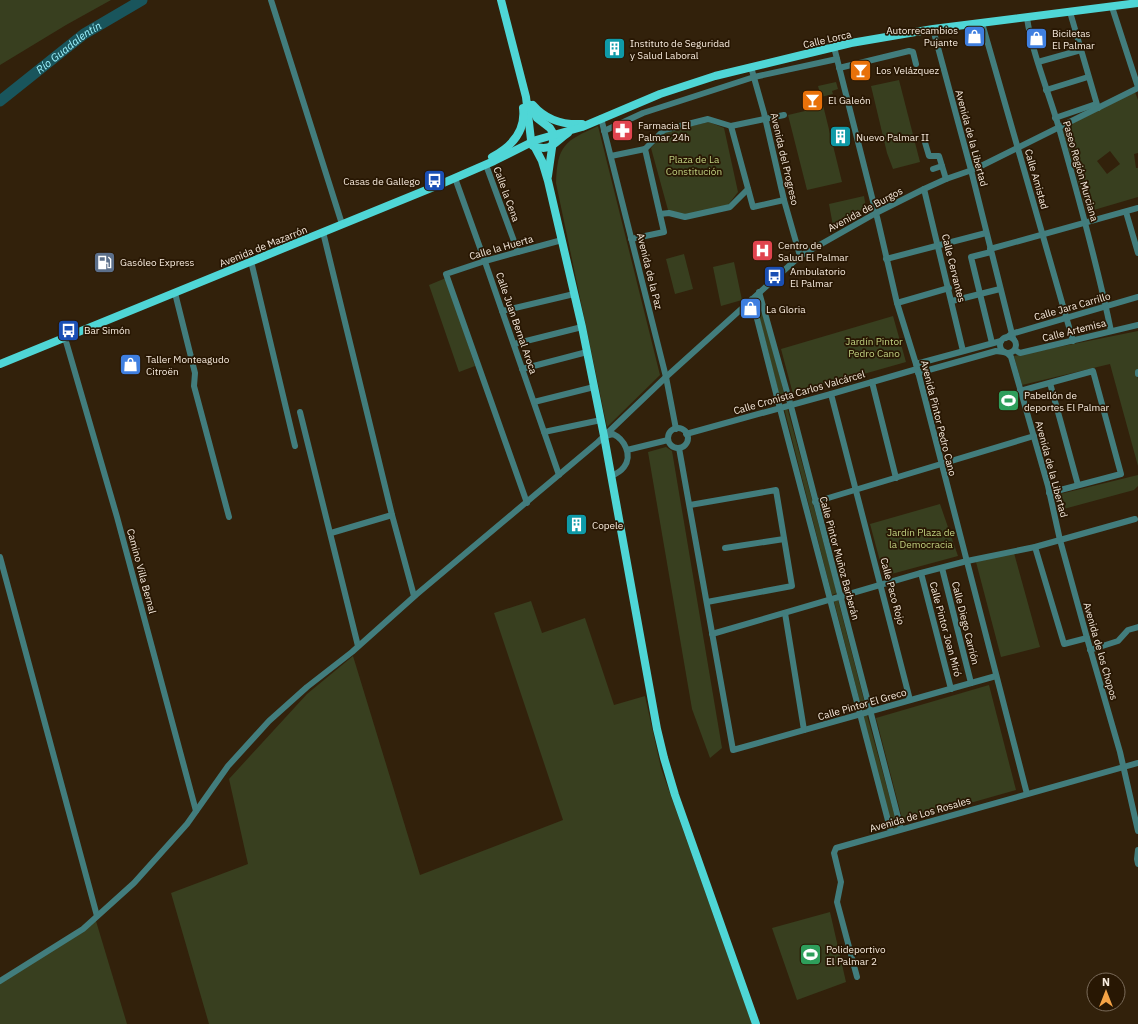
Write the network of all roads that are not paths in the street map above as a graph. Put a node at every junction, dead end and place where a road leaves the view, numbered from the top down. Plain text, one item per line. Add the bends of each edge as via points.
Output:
1 (271, 0) edge
2 (501, 0) edge
3 (1138, 4) edge
4 (1112, 7) junction
5 (1070, 12) junction
6 (1027, 18) junction
7 (982, 23) junction
8 (933, 29) junction
9 (834, 47) junction
10 (1081, 50) junction
11 (837, 59) junction
12 (1038, 62) junction
13 (518, 64) junction
14 (916, 64) dead end
15 (751, 67) junction
16 (839, 68) junction
17 (754, 77) junction
18 (1088, 77) junction
19 (1138, 88) edge
20 (1046, 90) junction
21 (526, 97) junction
22 (1097, 106) junction
23 (784, 115) dead end
24 (601, 118) junction
25 (766, 118) junction
26 (1055, 118) junction
27 (593, 122) junction
28 (731, 126) junction
29 (577, 128) junction
30 (1058, 128) junction
31 (551, 131) junction
32 (604, 131) junction
33 (924, 139) dead end
34 (532, 142) junction
35 (553, 145) junction
36 (1018, 148) junction
37 (645, 149) junction
38 (611, 156) junction
39 (486, 165) junction
40 (942, 166) junction
41 (933, 169) dead end
42 (971, 170) junction
43 (455, 178) junction
44 (946, 179) junction
45 (548, 181) junction
46 (748, 189) junction
47 (924, 189) junction
48 (784, 200) junction
49 (1138, 208) edge
50 (1126, 212) junction
51 (660, 214) junction
52 (876, 214) junction
53 (1085, 223) junction
54 (342, 224) junction
55 (323, 232) junction
56 (986, 233) junction
57 (1043, 235) junction
58 (631, 239) junction
59 (562, 240) junction
60 (938, 246) junction
61 (990, 251) junction
62 (518, 252) junction
63 (1138, 253) edge
64 (800, 256) junction
65 (886, 259) junction
66 (251, 261) junction
67 (485, 261) junction
68 (949, 288) junction
69 (1000, 289) junction
70 (175, 292) junction
71 (759, 292) junction
72 (574, 294) junction
73 (980, 294) junction
74 (1138, 297) edge
75 (752, 299) junction
76 (952, 302) junction
77 (897, 303) junction
78 (1106, 307) junction
79 (502, 311) junction
80 (1067, 319) junction
81 (1138, 325) edge
82 (582, 326) junction
83 (1111, 331) junction
84 (65, 338) junction
85 (1008, 338) junction
86 (1073, 341) junction
87 (992, 343) junction
88 (514, 344) junction
89 (964, 351) junction
90 (587, 352) junction
91 (1010, 353) junction
92 (0, 364) edge
93 (522, 369) junction
94 (917, 369) junction
95 (666, 377) junction
96 (872, 382) junction
97 (1050, 383) junction
98 (594, 387) junction
99 (1020, 391) junction
100 (832, 394) junction
101 (534, 402) junction
102 (790, 405) junction
103 (780, 408) junction
104 (300, 412) dead end
105 (601, 420) junction
106 (615, 426) junction
107 (676, 429) junction
108 (544, 432) junction
109 (686, 434) junction
110 (604, 436) junction
111 (617, 436) junction
112 (1034, 436) junction
113 (668, 440) junction
114 (295, 446) dead end
115 (679, 448) junction
116 (627, 450) junction
117 (609, 463) junction
118 (941, 464) junction
119 (621, 471) junction
120 (559, 475) junction
121 (611, 476) junction
122 (896, 478) junction
123 (1078, 485) junction
124 (856, 491) junction
125 (1049, 493) junction
126 (815, 502) junction
127 (527, 503) junction
128 (690, 505) junction
129 (392, 515) junction
130 (229, 518) dead end
131 (1135, 519) dead end
132 (331, 533) junction
133 (784, 539) junction
134 (1060, 540) junction
135 (725, 548) dead end
136 (1035, 548) junction
137 (0, 557) edge
138 (967, 561) junction
139 (942, 568) junction
140 (921, 573) junction
141 (881, 585) junction
142 (414, 596) junction
143 (840, 596) junction
144 (830, 599) junction
145 (707, 602) junction
146 (785, 614) junction
147 (1138, 627) edge
148 (712, 634) junction
149 (1087, 638) junction
150 (358, 646) junction
151 (1090, 650) junction
152 (996, 676) junction
153 (972, 683) junction
154 (952, 689) junction
155 (910, 700) junction
156 (870, 712) junction
157 (860, 715) junction
158 (804, 730) junction
159 (1138, 763) edge
160 (1124, 768) junction
161 (1027, 794) junction
162 (196, 811) junction
163 (901, 829) junction
164 (1138, 831) edge
165 (891, 832) junction
166 (1138, 850) edge
167 (1138, 864) edge
168 (97, 916) junction
169 (857, 977) dead end
170 (0, 981) edge
171 (756, 1024) edge

1 - 54 street
2 - 13 main road
3 - 4 main road, Calle Lorca
4 - 5 main road, Calle Lorca
4 - 19 street
5 - 6 main road, Calle Lorca
5 - 10 street
6 - 7 main road, Calle Lorca
6 - 12 street, Paseo Región Murciana
7 - 8 main road, Calle Lorca
7 - 36 street, Calle Amistad
8 - 9 main road, Calle Lorca
8 - 42 street, Avenida de la Libertad
9 - 11 street, Avenida Pintor Pedro Cano
9 - 15 main road, Calle Lorca
10 - 12 street
10 - 18 street
11 - 16 street, Avenida Pintor Pedro Cano
11 - 17 street, Calle Lorca
12 - 20 street, Paseo Región Murciana
13 - 21 main road
13 - 43 main road via 524,114 519,133 504,150
14 - 16 street via 913,52 909,51
15 - 17 street, Avenida del Progreso
15 - 24 main road, Calle Lorca via 707,78
16 - 52 street, Avenida Pintor Pedro Cano
17 - 25 street, Avenida del Progreso
17 - 32 street, Calle Lorca via 643,113
18 - 20 street
18 - 22 street
19 - 22 street, Avenida de Burgos
20 - 26 street, Paseo Región Murciana
21 - 27 main road via 540,112 557,122
21 - 31 main road via 537,118
21 - 34 main road
22 - 26 street
22 - 30 street, Avenida de Burgos
23 - 25 street
24 - 27 main road, Calle Lorca
24 - 32 street, Avenida de la Paz
25 - 28 street
25 - 48 street, Avenida del Progreso
26 - 30 street, Paseo Región Murciana
27 - 29 main road, Calle Lorca
28 - 37 street via 708,120 664,130
28 - 46 street
29 - 31 main road, Calle Lorca
29 - 35 main road
30 - 36 street, Avenida de Burgos
30 - 53 street, Paseo Región Murciana
31 - 34 main road, Calle Lorca
31 - 34 main road via 542,126 533,129
31 - 35 main road
32 - 38 street, Avenida de la Paz
33 - 40 street via 929,156 939,156
34 - 35 main road via 546,149
34 - 39 main road, Avenida de Mazarrón
34 - 45 main road via 542,161
35 - 45 main road
36 - 42 street, Avenida de Burgos
36 - 57 street, Calle Amistad
37 - 38 street
37 - 51 street
38 - 58 street, Avenida de la Paz
39 - 43 main road, Avenida de Mazarrón
39 - 62 street, Calle la Cena
40 - 41 street
40 - 44 street
42 - 44 street, Avenida de Burgos
42 - 56 street, Avenida de la Libertad
43 - 54 main road, Avenida de Mazarrón
43 - 67 street, Calle Juan Bernal Aroca
44 - 47 street, Avenida de Burgos
45 - 59 main road
46 - 48 street via 752,207
46 - 51 street via 730,207 685,217 669,213
47 - 52 street, Avenida de Burgos
47 - 60 street, Calle Cervantes
48 - 64 street, Avenida del Progreso
49 - 50 street
50 - 53 street
50 - 63 street
51 - 58 street via 664,232
52 - 64 street, Avenida de Burgos
52 - 65 street, Avenida Pintor Pedro Cano
53 - 57 street
53 - 78 street, Paseo Región Murciana
54 - 55 main road, Avenida de Mazarrón
55 - 66 main road, Avenida de Mazarrón
55 - 129 street
56 - 60 street
56 - 61 street, Avenida de la Libertad
57 - 61 street
57 - 80 street, Calle Amistad
58 - 95 street, Avenida de la Paz
59 - 62 street, Calle la Huerta
59 - 72 main road
60 - 65 street
60 - 68 street, Calle Cervantes
61 - 69 street, Avenida de la Libertad
61 - 73 street via 971,257
62 - 67 street, Calle la Huerta
64 - 71 street, Avenida de Burgos
65 - 77 street, Avenida Pintor Pedro Cano
66 - 70 main road, Avenida de Mazarrón
66 - 114 street
67 - 79 street, Calle Juan Bernal Aroca
67 - 127 street, Calle la Huerta via 446,274
68 - 76 street, Calle Cervantes
68 - 77 street
69 - 73 street
69 - 85 street, Avenida de la Libertad
70 - 84 main road, Avenida de Mazarrón
70 - 130 street via 195,373 194,386
71 - 75 street, Avenida de Burgos
71 - 102 street, Calle Pintor Muñoz Barberán
72 - 79 street
72 - 82 main road
73 - 76 street
73 - 87 street
74 - 78 street, Calle Jara Carrillo
75 - 95 street, Avenida de Burgos
75 - 103 street, Calle Pintor Muñoz Barberán
76 - 89 street, Calle Cervantes
77 - 94 street, Avenida Pintor Pedro Cano
78 - 80 street, Calle Jara Carrillo
78 - 83 street, Paseo Región Murciana
79 - 88 street, Calle Juan Bernal Aroca
80 - 85 street, Calle Jara Carrillo
80 - 86 street, Calle Amistad
81 - 83 street, Calle Artemisa
82 - 88 street
82 - 90 main road
83 - 86 street, Calle Artemisa
84 - 92 main road, Avenida de Mazarrón
84 - 162 street, Camino Villa Bernal via 119,525
85 - 87 street, Calle Cronista Carlos Valcárcel
85 - 91 street via 1016,343
85 - 91 street via 1000,348
86 - 91 street, Calle Artemisa
87 - 89 street, Calle Cronista Carlos Valcárcel
88 - 93 street, Calle Juan Bernal Aroca
89 - 94 street, Calle Cronista Carlos Valcárcel
90 - 93 street
90 - 98 main road
91 - 94 street, Calle Cronista Carlos Valcárcel via 996,351
91 - 99 street, Avenida de la Libertad
93 - 101 street, Calle Juan Bernal Aroca
94 - 96 street, Calle Cronista Carlos Valcárcel
94 - 118 street, Avenida Pintor Pedro Cano
95 - 106 street, Avenida de Burgos
95 - 107 street, Avenida de la Paz
96 - 100 street, Calle Cronista Carlos Valcárcel
96 - 122 street
97 - 99 street
97 - 123 street
97 - 123 street via 1093,371 1121,474
98 - 101 street
98 - 105 main road
99 - 112 street, Avenida de la Libertad
100 - 102 street, Calle Cronista Carlos Valcárcel
100 - 124 street, Calle Paco Rojo
101 - 108 street, Calle Juan Bernal Aroca
102 - 103 street, Calle Cronista Carlos Valcárcel
102 - 126 street, Calle Pintor Muñoz Barberán
103 - 109 street, Calle Cronista Carlos Valcárcel
103 - 144 street, Calle Pintor Muñoz Barberán
104 - 132 street
105 - 108 street
105 - 110 main road
106 - 110 street, Avenida de Burgos
106 - 111 street
107 - 109 street
107 - 113 street via 670,433
108 - 120 street, Calle Juan Bernal Aroca
109 - 115 street via 686,443
110 - 111 street
110 - 117 main road
110 - 120 street, Avenida de Burgos
111 - 116 street
112 - 118 street
112 - 125 street, Avenida de la Libertad
113 - 115 street via 672,446
113 - 116 street
115 - 128 street
116 - 119 street via 627,460
117 - 119 street
117 - 121 main road
118 - 122 street
118 - 138 street, Avenida Pintor Pedro Cano
119 - 121 street
120 - 127 street, Avenida de Burgos
121 - 171 main road via 665,764
122 - 124 street
123 - 125 street
124 - 126 street
124 - 141 street, Calle Paco Rojo
125 - 134 street, Avenida de la Libertad
126 - 143 street, Calle Pintor Muñoz Barberán
127 - 142 street, Avenida de Burgos
128 - 133 street via 776,490
128 - 145 street
129 - 132 street
129 - 142 street
131 - 134 street
132 - 150 street
133 - 135 street
133 - 145 street via 792,586
134 - 136 street
134 - 149 street, Avenida de los Chopos
136 - 138 street
136 - 149 street via 1064,644
137 - 168 street
138 - 139 street
138 - 152 street, Avenida Pintor Pedro Cano
139 - 140 street
139 - 153 street, Calle Diego Carrión
140 - 141 street
140 - 154 street, Calle Pintor Joan Miró
141 - 143 street
141 - 155 street, Calle Paco Rojo
142 - 150 street, Avenida de Burgos
143 - 144 street
143 - 156 street, Calle Pintor Muñoz Barberán
144 - 146 street
144 - 157 street, Calle Pintor Muñoz Barberán
145 - 148 street
146 - 148 street
146 - 158 street
147 - 151 street via 1128,630 1118,641
148 - 158 street, Calle Pintor El Greco via 732,750
149 - 151 street, Avenida de los Chopos
150 - 162 street, Avenida de Burgos via 269,721 228,766
151 - 160 street, Avenida de los Chopos
152 - 153 street, Calle Pintor El Greco
152 - 161 street, Avenida Pintor Pedro Cano
153 - 154 street, Calle Pintor El Greco
154 - 155 street, Calle Pintor El Greco
155 - 156 street, Calle Pintor El Greco
156 - 157 street, Calle Pintor El Greco
156 - 163 street, Calle Pintor Muñoz Barberán
157 - 158 street, Calle Pintor El Greco
157 - 165 street, Calle Pintor Muñoz Barberán
159 - 160 street, Avenida de Los Rosales
160 - 161 street, Avenida de Los Rosales
160 - 164 street, Avenida de los Chopos
161 - 163 street, Avenida de Los Rosales
162 - 168 street, Avenida de Burgos via 134,883
163 - 165 street, Avenida de Los Rosales
165 - 169 street, Avenida de Los Rosales via 836,848 834,853 841,882 837,902
166 - 167 street
168 - 170 street, Avenida de Burgos via 83,929

